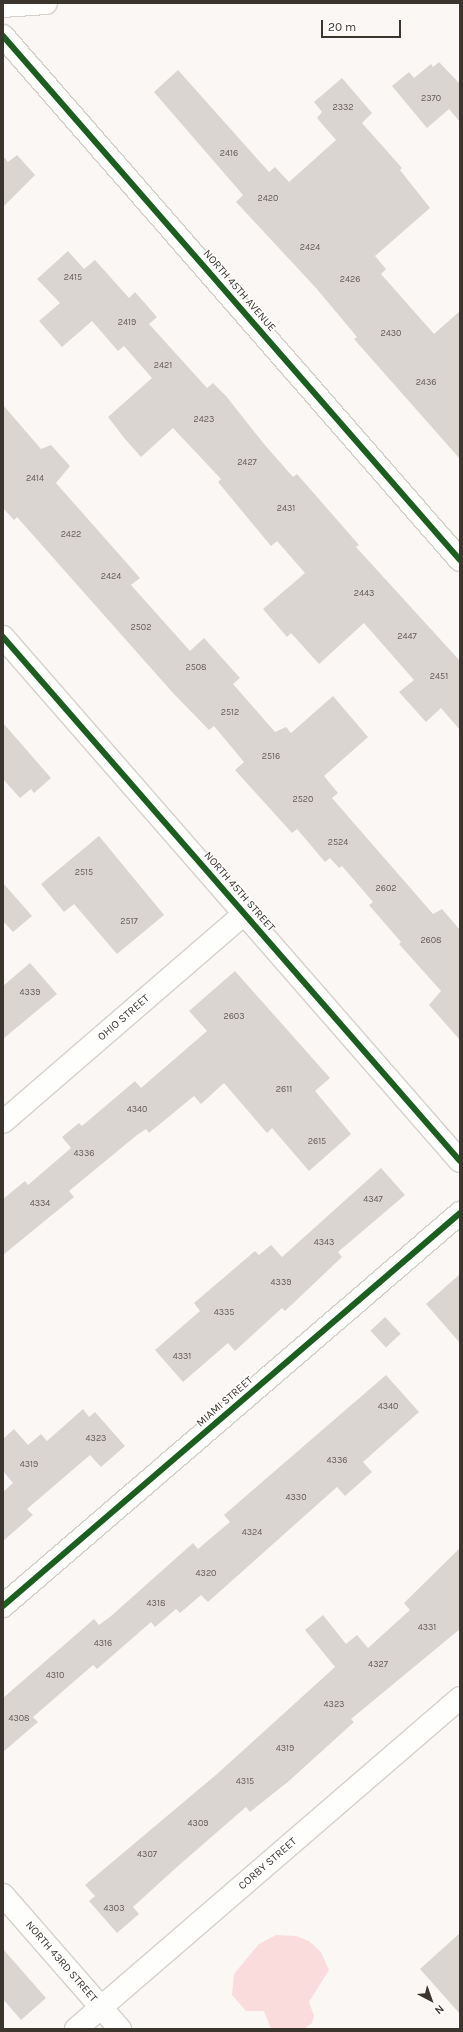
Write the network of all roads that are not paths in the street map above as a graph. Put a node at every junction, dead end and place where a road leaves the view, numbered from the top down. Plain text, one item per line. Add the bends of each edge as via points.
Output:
1 (46, 3) edge
2 (3, 6) edge
3 (3, 36) edge
4 (460, 560) edge
5 (3, 637) edge
6 (244, 914) junction
7 (3, 1122) edge
8 (460, 1161) edge
9 (460, 1213) edge
10 (3, 1606) edge
11 (460, 1698) edge
12 (3, 1896) edge
13 (101, 2008) junction
14 (76, 2029) edge
15 (120, 2029) edge

1 - 2 street
3 - 4 street, NORTH 45TH AVENUE
5 - 6 street, NORTH 45TH STREET
6 - 7 street, OHIO STREET
6 - 8 street, NORTH 45TH STREET
9 - 10 street, MIAMI STREET
11 - 13 street, CORBY STREET
12 - 13 street, NORTH 43RD STREET
13 - 14 street, CORBY STREET
13 - 15 street, NORTH 43RD STREET

